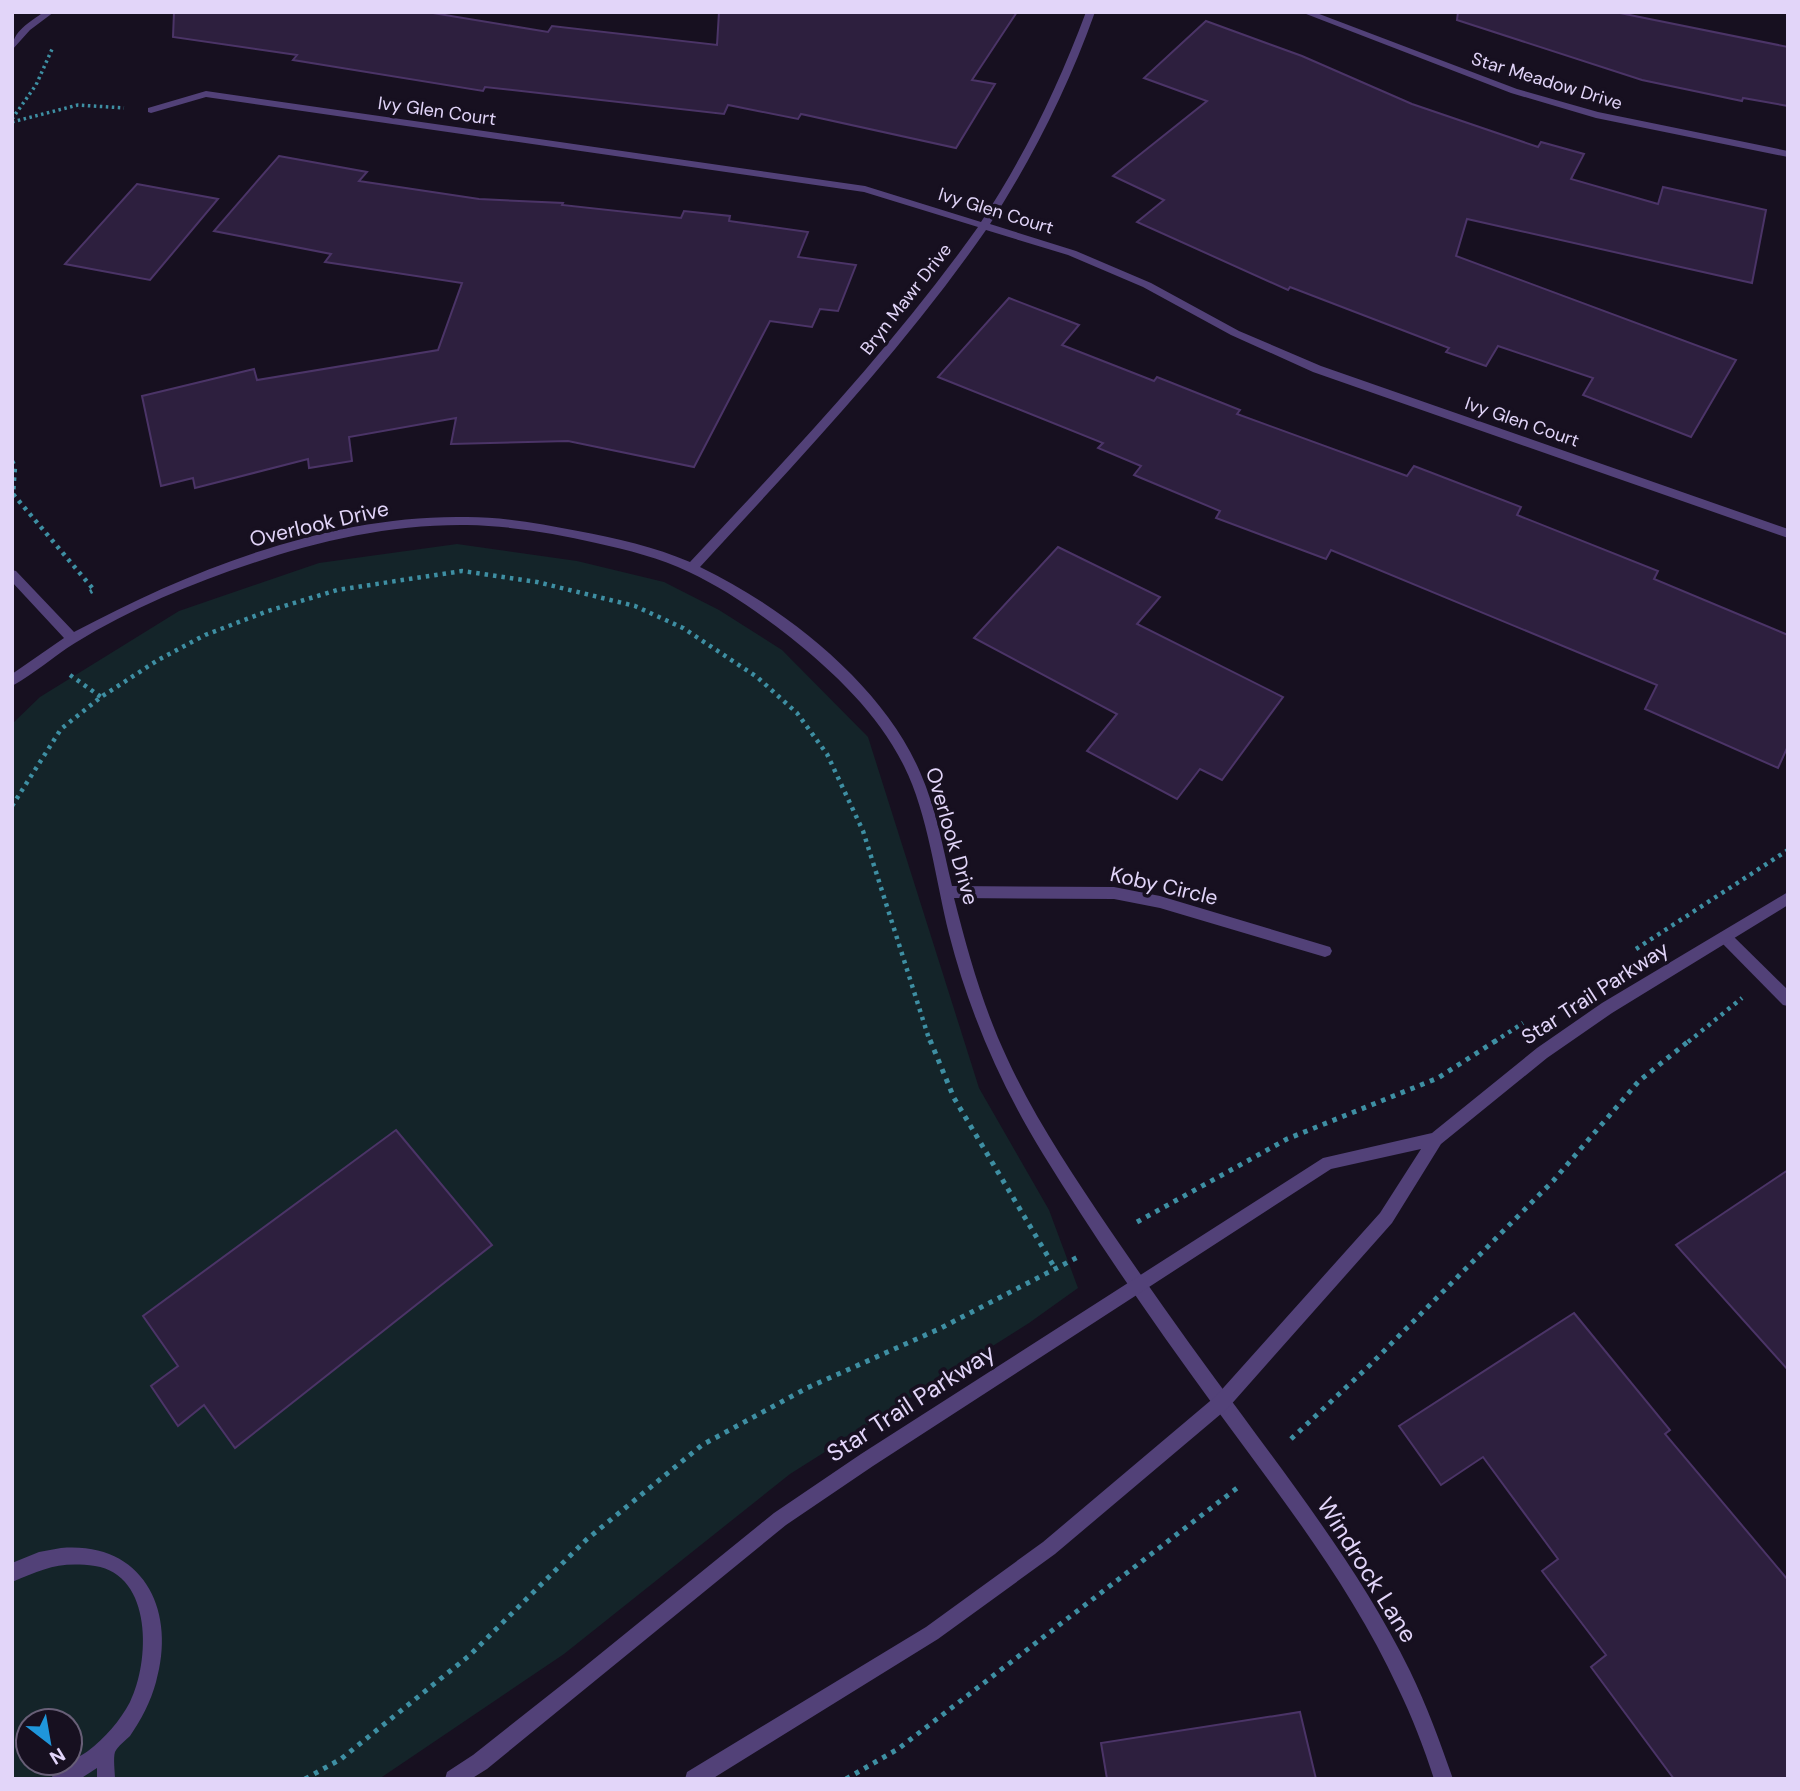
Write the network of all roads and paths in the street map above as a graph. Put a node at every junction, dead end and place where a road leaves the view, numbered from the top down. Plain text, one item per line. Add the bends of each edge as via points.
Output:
1 (50, 12) edge
2 (1091, 12) edge
3 (1305, 12) edge
4 (54, 43) dead end
5 (12, 47) edge
6 (151, 110) joint
7 (12, 121) edge
8 (1788, 154) edge
9 (983, 225) junction
10 (1788, 534) edge
11 (692, 568) junction
12 (12, 574) edge
13 (72, 639) junction
14 (12, 681) edge
15 (12, 806) edge
16 (1788, 850) edge
17 (948, 892) junction
18 (1788, 898) edge
19 (1725, 937) junction
20 (1325, 951) dead end
21 (1624, 956) dead end
22 (1766, 978) junction
23 (1788, 1000) edge
24 (1531, 1017) dead end
25 (1436, 1139) junction
26 (1107, 1240) junction
27 (1056, 1270) junction
28 (1138, 1286) junction
29 (1222, 1402) junction
30 (1266, 1463) junction
31 (12, 1573) edge
32 (106, 1748) junction
33 (60, 1779) edge
34 (106, 1779) edge
35 (305, 1779) edge
36 (454, 1779) edge
37 (694, 1779) edge
38 (846, 1779) edge
39 (1444, 1779) edge

1 - 5 street via 27,28
2 - 9 street, Bryn Mawr Drive via 1074,59 1017,174
3 - 8 street, Star Meadow Drive via 1514,91 1596,115
4 - 7 path via 44,73
6 - 7 path via 78,105
6 - 9 street, Ivy Glen Court via 206,94 865,189
9 - 10 street, Ivy Glen Court via 1072,253 1147,285 1235,333 1317,369
9 - 11 street, Bryn Mawr Drive via 881,362
11 - 13 street, Overlook Drive via 625,545 514,524 452,521 373,529 224,569 152,598
11 - 17 street, Overlook Drive via 759,606 872,702 913,769
12 - 13 street
13 - 14 street, Overlook Drive
15 - 27 path via 61,729 101,696 205,635 268,611 337,590 462,571 537,582 635,606 683,628 757,677 797,713 827,754 863,831 927,1032 954,1098
16 - 21 path
17 - 20 street, Koby Circle via 1114,893 1160,902
17 - 26 street, Overlook Drive via 964,963 1006,1072 1041,1138
18 - 19 street, Star Trail Parkway
19 - 22 street
19 - 25 street, Star Trail Parkway via 1607,1008
22 - 23 street
22 - 30 path via 1639,1081 1501,1235
24 - 26 path via 1438,1078 1287,1139
25 - 28 street, Star Trail Parkway via 1328,1163
25 - 29 street, Star Trail Parkway via 1386,1218
26 - 27 path
26 - 28 street, Overlook Drive
27 - 35 path via 807,1388 702,1446 586,1540 470,1656 341,1759
28 - 29 street, Overlook Drive
28 - 36 street, Star Trail Parkway via 780,1520
29 - 30 street, Windrock Lane
29 - 37 street, Star Trail Parkway via 1049,1548 932,1633
30 - 38 path via 1223,1502 898,1749
30 - 39 street, Windrock Lane via 1336,1557 1378,1627 1412,1694
31 - 32 street via 49,1557 80,1554 109,1562 132,1578 148,1601 155,1632 152,1668 137,1708
32 - 33 street
32 - 34 street

